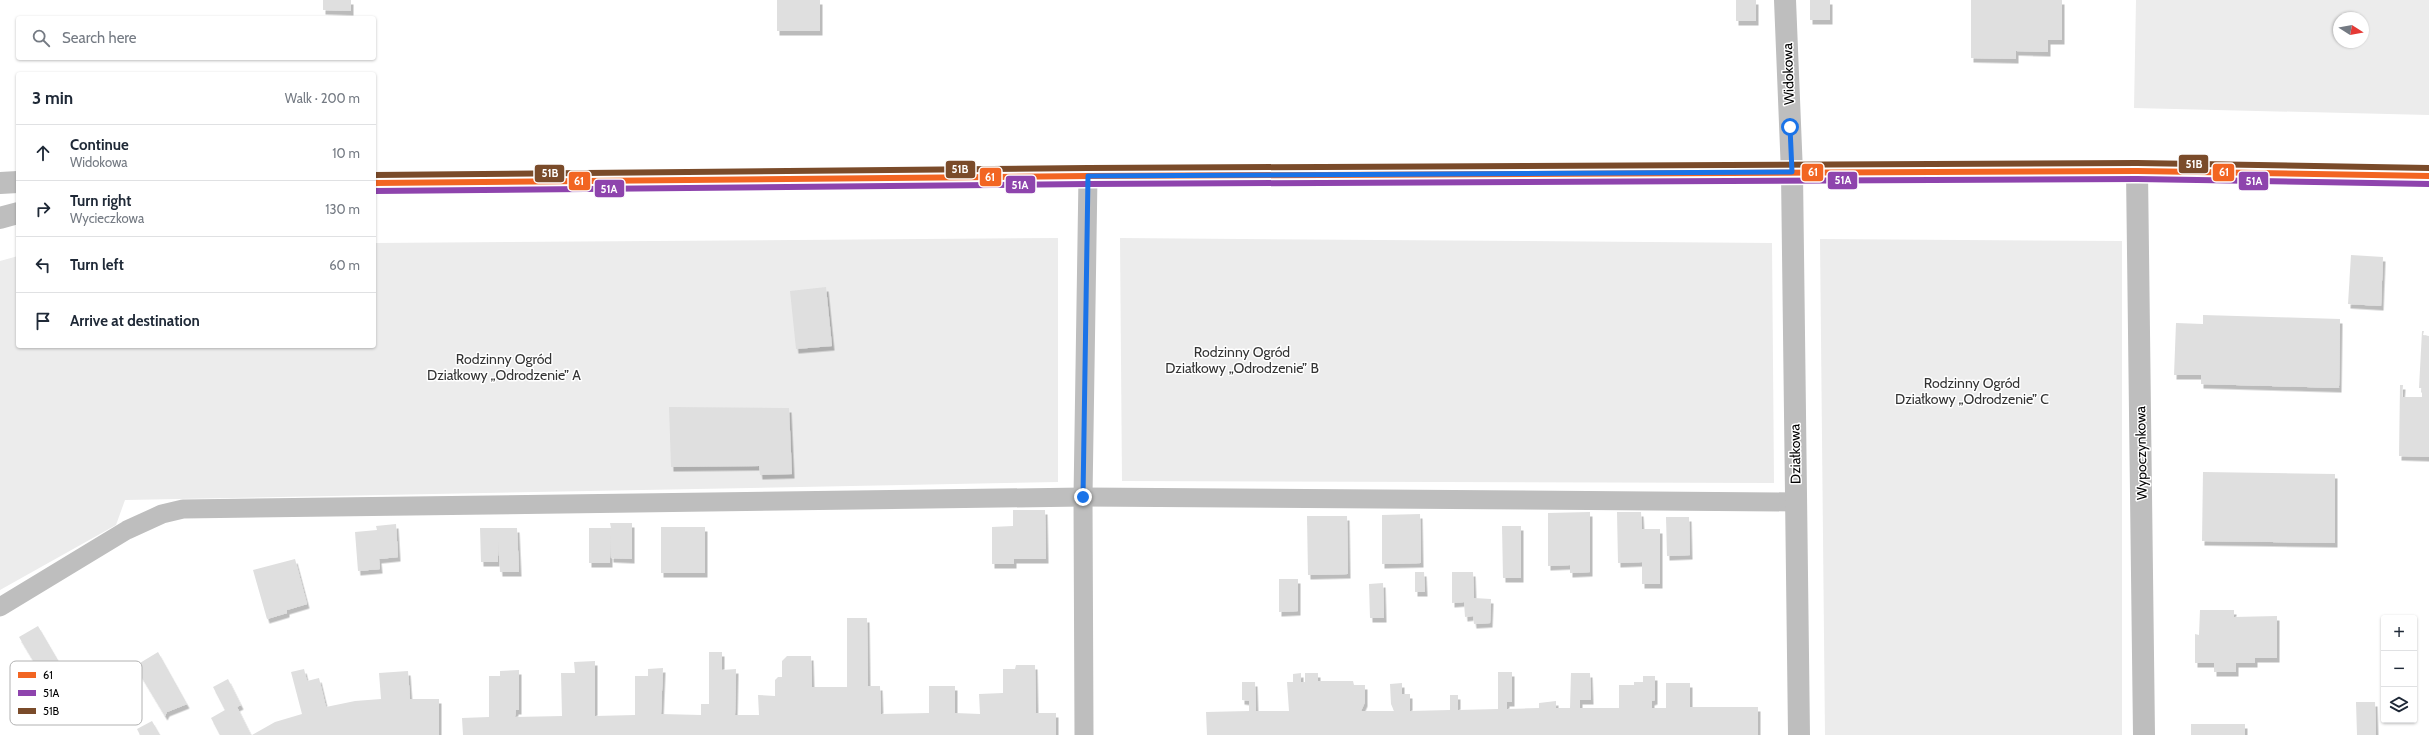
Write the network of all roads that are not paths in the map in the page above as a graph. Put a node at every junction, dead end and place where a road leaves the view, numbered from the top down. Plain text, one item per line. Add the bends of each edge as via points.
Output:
1 (1785, 0) edge
2 (2137, 170) junction
3 (1792, 172) junction
4 (1088, 176) junction
5 (2429, 176) edge
6 (16, 182) edge
7 (0, 183) edge
8 (376, 183) edge
9 (16, 214) edge
10 (0, 218) edge
11 (1083, 497) junction
12 (1796, 502) junction
13 (0, 607) edge
14 (1084, 735) edge
15 (1798, 735) edge
16 (2144, 735) edge

1 - 3 street, Widokowa
2 - 3 street
2 - 5 street
2 - 16 street, Wypoczynkowa
3 - 4 street
3 - 12 street, Działkowa
4 - 8 street
4 - 11 lane
6 - 7 street
9 - 10 street
11 - 12 lane
11 - 13 lane via 183,509 162,514 127,530
11 - 14 lane
12 - 15 street, Działkowa

